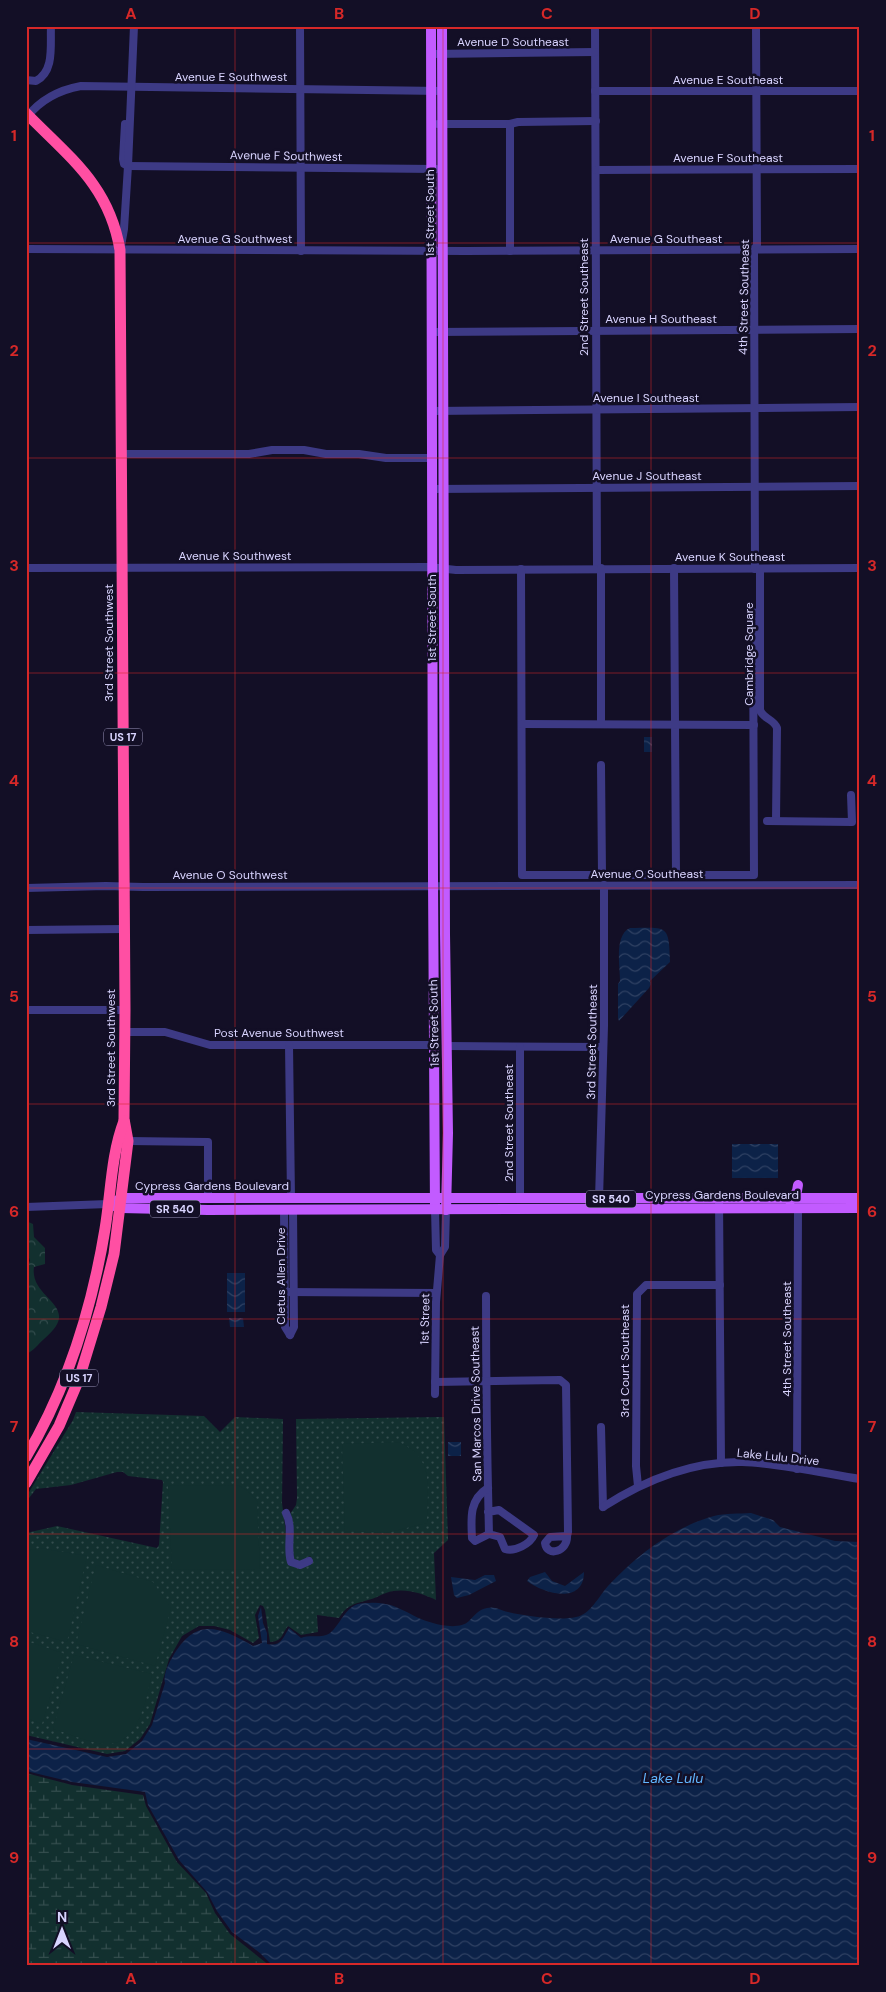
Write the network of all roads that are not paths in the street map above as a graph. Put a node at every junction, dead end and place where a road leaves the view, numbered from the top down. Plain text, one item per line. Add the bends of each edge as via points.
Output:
1 (51, 26) edge
2 (134, 26) edge
3 (300, 26) edge
4 (432, 26) edge
5 (442, 26) edge
6 (595, 26) edge
7 (756, 26) edge
8 (595, 52) junction
9 (437, 54) junction
10 (26, 80) edge
11 (131, 88) junction
12 (300, 89) junction
13 (756, 90) junction
14 (437, 91) junction
15 (596, 91) junction
16 (860, 91) edge
17 (27, 116) edge
18 (596, 121) junction
19 (437, 124) junction
20 (510, 124) junction
21 (128, 166) junction
22 (301, 168) junction
23 (437, 169) junction
24 (756, 169) junction
25 (860, 169) edge
26 (596, 170) junction
27 (26, 249) edge
28 (860, 249) edge
29 (120, 250) junction
30 (595, 250) junction
31 (754, 250) junction
32 (301, 251) junction
33 (437, 251) junction
34 (510, 251) junction
35 (754, 329) junction
36 (860, 329) edge
37 (595, 330) junction
38 (438, 331) junction
39 (860, 407) edge
40 (755, 408) junction
41 (596, 409) junction
42 (438, 411) junction
43 (121, 454) junction
44 (433, 458) junction
45 (860, 486) edge
46 (755, 487) junction
47 (438, 488) junction
48 (596, 488) junction
49 (434, 567) junction
50 (26, 568) edge
51 (122, 568) junction
52 (599, 568) junction
53 (674, 568) junction
54 (860, 568) edge
55 (444, 569) junction
56 (521, 569) junction
57 (758, 569) junction
58 (753, 612) dead end
59 (522, 724) junction
60 (601, 724) junction
61 (675, 725) junction
62 (754, 725) junction
63 (602, 765) dead end
64 (851, 795) dead end
65 (767, 821) dead end
66 (776, 821) junction
67 (602, 875) junction
68 (676, 875) junction
69 (604, 885) junction
70 (860, 885) edge
71 (124, 887) junction
72 (433, 887) junction
73 (445, 887) junction
74 (26, 888) edge
75 (434, 924) junction
76 (26, 930) edge
77 (125, 930) junction
78 (446, 953) junction
79 (26, 1010) edge
80 (125, 1010) junction
81 (125, 1032) junction
82 (289, 1045) junction
83 (435, 1045) junction
84 (447, 1046) junction
85 (520, 1047) junction
86 (603, 1047) junction
87 (124, 1119) junction
88 (128, 1141) junction
89 (798, 1185) dead end
90 (208, 1198) junction
91 (291, 1198) junction
92 (441, 1198) junction
93 (860, 1198) edge
94 (599, 1199) junction
95 (122, 1203) junction
96 (719, 1203) junction
97 (796, 1203) junction
98 (108, 1204) junction
99 (522, 1204) junction
100 (558, 1204) junction
101 (26, 1207) edge
102 (860, 1208) edge
103 (288, 1209) junction
104 (440, 1210) junction
105 (720, 1285) junction
106 (284, 1292) junction
107 (293, 1293) junction
108 (436, 1293) junction
109 (486, 1296) dead end
110 (486, 1381) junction
111 (601, 1427) dead end
112 (26, 1457) edge
113 (721, 1463) junction
114 (797, 1470) junction
115 (860, 1478) edge
116 (26, 1483) edge
117 (638, 1486) junction
118 (488, 1488) junction
119 (488, 1512) junction
120 (286, 1514) dead end
121 (489, 1534) junction
122 (567, 1536) dead end
123 (309, 1561) dead end

1 - 10 street via 49,66 45,74 36,80
2 - 11 street, 3rd Street Southwest
3 - 12 street
4 - 9 main road, 1st Street South
5 - 9 main road, 1st Street South
6 - 8 street, 2nd Street Southeast
7 - 13 street, 4th Street Southeast
8 - 9 street, Avenue D Southeast
8 - 15 street, 2nd Street Southeast
9 - 14 main road, 1st Street South
11 - 12 street, Avenue E Southwest
11 - 17 street, Avenue E Southwest via 70,88 50,96
11 - 21 street, 3rd Street Southwest
12 - 14 street, Avenue E Southwest
12 - 22 street
13 - 15 street, Avenue E Southeast
13 - 16 street, Avenue E Southeast
13 - 24 street, 4th Street Southeast
14 - 19 main road, 1st Street South
15 - 18 street, 2nd Street Southeast
17 - 29 highway, US 17 via 97,186 111,214
18 - 20 street
18 - 26 street, 2nd Street Southeast
19 - 20 street
19 - 23 main road, 1st Street South
20 - 34 street
21 - 22 street, Avenue F Southwest
21 - 29 street, 3rd Street Southwest
22 - 23 street, Avenue F Southwest
22 - 32 street
23 - 33 main road, 1st Street South
24 - 25 street, Avenue F Southeast
24 - 26 street, Avenue F Southeast
24 - 31 street, 4th Street Southeast via 757,245
26 - 30 street, 2nd Street Southeast
27 - 29 street, Avenue G Southwest
28 - 31 street, Avenue G Southeast
29 - 32 street, Avenue G Southwest
29 - 43 highway, 3rd Street Southwest / US 17
30 - 31 street, Avenue G Southeast
30 - 34 street, Avenue G Southeast
30 - 37 street, 2nd Street Southeast
31 - 35 street, 4th Street Southeast
32 - 33 street, Avenue G Southwest
33 - 34 street, Avenue G Southeast
33 - 38 main road, 1st Street South
35 - 36 street, Avenue H Southeast
35 - 37 street, Avenue H Southeast
35 - 40 street, 4th Street Southeast
37 - 38 street, Avenue H Southeast
37 - 41 street, 2nd Street Southeast
38 - 42 main road, 1st Street South
39 - 40 street, Avenue I Southeast
40 - 41 street, Avenue I Southeast
40 - 46 street, 4th Street Southeast
41 - 42 street, Avenue I Southeast
41 - 48 street, 2nd Street Southeast
42 - 44 main road, 1st Street South
42 - 47 main road, 1st Street South
43 - 44 street via 249,454 304,450 386,458
43 - 51 highway, 3rd Street Southwest / US 17
44 - 47 main road, 1st Street South
45 - 46 street, Avenue J Southeast
46 - 48 street, Avenue J Southeast
46 - 57 street, 4th Street Southeast
47 - 48 street, Avenue J Southeast
47 - 49 main road, 1st Street South
47 - 55 main road, 1st Street South
48 - 52 street, 2nd Street Southeast
49 - 51 street, Avenue K Southwest
49 - 55 street, Avenue K Southwest
49 - 72 main road, 1st Street South
50 - 51 street, Avenue K Southwest
51 - 71 highway, 3rd Street Southwest / US 17
52 - 53 street, Avenue K Southeast
52 - 56 street, Avenue K Southeast
52 - 60 street
53 - 57 street, Avenue K Southeast
53 - 61 street
54 - 57 street, Avenue K Southeast
55 - 56 street, Avenue K Southeast
55 - 73 main road, 1st Street South
56 - 59 street
57 - 66 street, Cambridge Square via 760,710 777,728
58 - 62 street
59 - 60 street
59 - 67 street via 522,874
60 - 61 street
61 - 62 street
61 - 68 street
62 - 68 street via 754,875
63 - 67 street
64 - 66 street via 852,822
65 - 66 street
67 - 68 street
69 - 70 street, Avenue O Southeast
69 - 73 street, Avenue O Southeast
69 - 86 street, 3rd Street Southeast
71 - 72 street, Avenue O Southwest
71 - 74 street, Avenue O Southwest
71 - 77 highway, 3rd Street Southwest / US 17
72 - 73 street, Avenue O Southeast
72 - 75 main road, 1st Street South
73 - 78 main road, 1st Street South
75 - 78 main road via 440,947
75 - 83 main road, 1st Street South
76 - 77 street
77 - 80 highway, 3rd Street Southwest / US 17
78 - 84 main road, 1st Street South
79 - 80 street
80 - 81 highway, 3rd Street Southwest / US 17
81 - 82 street, Post Avenue Southwest via 165,1032 210,1045
81 - 87 highway, 3rd Street Southwest / US 17
82 - 83 street, Post Avenue Southwest
82 - 91 street
83 - 92 main road, 1st Street South
84 - 85 street
84 - 92 main road, 1st Street South via 448,1146
85 - 86 street
85 - 99 street, 2nd Street Southeast
86 - 94 street, 3rd Street Southeast
87 - 88 highway, 3rd Street Southwest / US 17
87 - 98 highway, 3rd Street Southwest / US 17 via 116,1140
88 - 90 street via 208,1142
88 - 95 highway, 3rd Street Southwest / US 17
89 - 97 main road
90 - 91 main road, Cypress Gardens Boulevard / SR 540
90 - 95 main road, Cypress Gardens Boulevard / SR 540
91 - 92 main road, Cypress Gardens Boulevard / SR 540
92 - 99 main road, Cypress Gardens Boulevard / SR 540
92 - 104 main road, 1st Street South
93 - 97 main road, Cypress Gardens Boulevard / SR 540
94 - 96 main road, Cypress Gardens Boulevard / SR 540
94 - 100 main road, Cypress Gardens Boulevard / SR 540
95 - 98 main road, Cypress Gardens Boulevard / SR 540
95 - 103 main road, Cypress Gardens Boulevard / SR 540
95 - 116 highway, US 17 via 108,1280 86,1358 59,1426
96 - 97 main road, Cypress Gardens Boulevard / SR 540
96 - 97 main road, Cypress Gardens Boulevard / SR 540 via 760,1208
96 - 100 main road, Cypress Gardens Boulevard / SR 540
96 - 105 street
97 - 102 main road, Cypress Gardens Boulevard / SR 540
97 - 114 street, 4th Street Southeast
98 - 101 street
98 - 112 highway, US 17 via 99,1260 74,1350 58,1396
99 - 100 main road, Cypress Gardens Boulevard / SR 540
99 - 104 main road, Cypress Gardens Boulevard / SR 540
103 - 104 main road, Cypress Gardens Boulevard / SR 540
103 - 106 street, Cletus Allen Drive
103 - 107 street, Cletus Allen Drive
104 - 108 street, 1st Street via 445,1247 440,1255
105 - 113 street
105 - 117 street, 3rd Court Southeast via 646,1285 637,1294
106 - 107 street
106 - 107 street, Cletus Allen Drive via 285,1327 290,1335 294,1327
107 - 108 street
108 - 110 street, 1st Street via 435,1387
109 - 110 street, San Marcos Drive Southeast
110 - 118 street, San Marcos Drive Southeast
110 - 122 street via 560,1380 566,1385
111 - 117 street, Lake Lulu Drive via 603,1507
113 - 114 street, Lake Lulu Drive via 744,1462
113 - 117 street, Lake Lulu Drive via 686,1469
114 - 115 street, Lake Lulu Drive
118 - 119 street, San Marcos Drive Southeast
118 - 121 street via 472,1507 472,1538 475,1541
119 - 121 street, San Marcos Drive Southeast
119 - 121 street via 499,1510 534,1535 524,1545 510,1550 505,1549 500,1537
120 - 123 street via 290,1521 291,1562 300,1565

